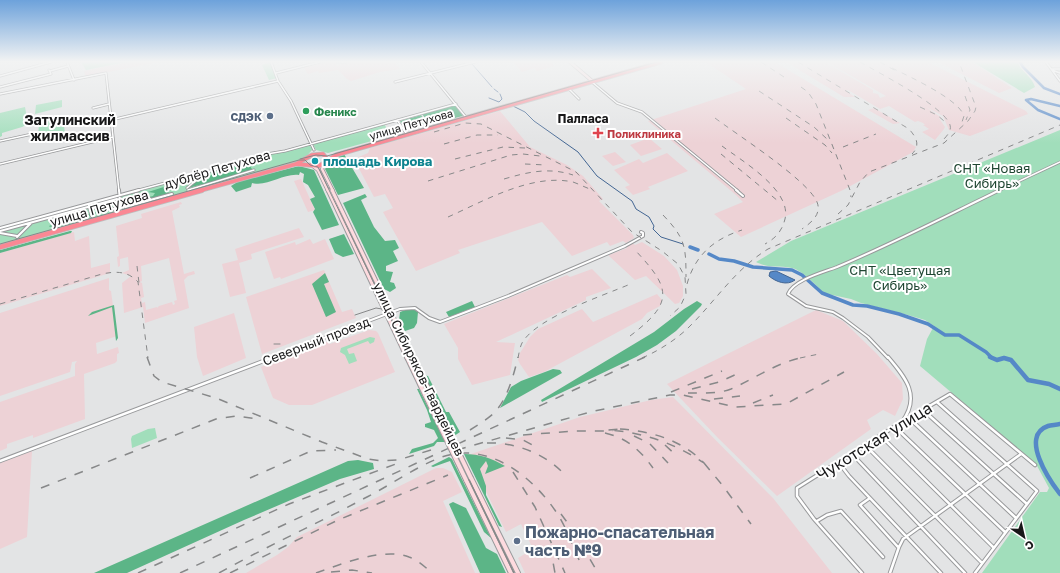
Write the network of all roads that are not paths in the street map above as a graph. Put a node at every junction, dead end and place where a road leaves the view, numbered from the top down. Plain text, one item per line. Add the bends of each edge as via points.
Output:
1 (28, 89) edge
2 (107, 89) edge
3 (245, 89) edge
4 (283, 89) edge
5 (443, 89) edge
6 (563, 89) edge
7 (569, 89) joint
8 (600, 89) edge
9 (0, 94) edge
10 (579, 99) dead end
11 (109, 104) junction
12 (456, 104) junction
13 (94, 108) dead end
14 (465, 116) junction
15 (111, 120) junction
16 (397, 120) junction
17 (37, 133) dead end
18 (406, 133) junction
19 (113, 137) junction
20 (0, 141) edge
21 (311, 144) junction
22 (314, 150) junction
23 (322, 154) junction
24 (309, 156) junction
25 (327, 159) junction
26 (305, 162) junction
27 (1060, 162) edge
28 (0, 164) edge
29 (324, 164) junction
30 (314, 167) junction
31 (254, 170) dead end
32 (200, 177) dead end
33 (330, 184) junction
34 (326, 186) junction
35 (333, 192) junction
36 (329, 193) junction
37 (136, 194) dead end
38 (172, 194) dead end
39 (119, 196) junction
40 (743, 196) dead end
41 (117, 199) dead end
42 (151, 200) junction
43 (337, 200) junction
44 (333, 202) junction
45 (89, 206) junction
46 (125, 207) dead end
47 (115, 210) dead end
48 (121, 213) junction
49 (92, 216) dead end
50 (38, 218) junction
51 (32, 222) junction
52 (0, 231) edge
53 (641, 232) dead end
54 (0, 247) edge
55 (392, 313) junction
56 (387, 315) junction
57 (936, 402) junction
58 (923, 410) junction
59 (909, 418) junction
60 (902, 422) junction
61 (894, 427) junction
62 (880, 436) junction
63 (866, 446) junction
64 (852, 454) junction
65 (1021, 454) junction
66 (0, 461) edge
67 (838, 463) junction
68 (1008, 465) junction
69 (1035, 465) dead end
70 (994, 474) junction
71 (469, 479) junction
72 (980, 484) junction
73 (966, 494) junction
74 (870, 498) junction
75 (1027, 504) junction
76 (950, 505) junction
77 (935, 516) junction
78 (1016, 518) junction
79 (817, 521) junction
80 (922, 526) junction
81 (1005, 532) junction
82 (907, 536) junction
83 (898, 547) junction
84 (994, 548) junction
85 (883, 557) dead end
86 (982, 563) junction
87 (511, 573) edge
88 (518, 573) edge
89 (862, 573) edge
90 (890, 573) edge
91 (941, 573) edge
92 (966, 573) edge
93 (976, 573) edge

1 - 9 street
2 - 11 street
3 - 15 street
4 - 21 street
5 - 12 street
6 - 14 highway, улица Петухова
7 - 10 street
7 - 25 highway, улица Петухова
8 - 40 street via 617,103 642,112
11 - 13 street
11 - 15 street
12 - 14 street
12 - 16 street, дублёр Петухова
14 - 18 highway, улица Петухова
15 - 19 street
16 - 18 street
16 - 21 street, дублёр Петухова
17 - 20 street
18 - 23 highway, улица Петухова via 335,153
19 - 28 street
19 - 39 street
21 - 22 street
21 - 39 street, дублёр Петухова via 266,154
22 - 23 street
22 - 24 street
23 - 24 highway
23 - 25 highway
24 - 26 highway
25 - 29 highway
26 - 30 highway
26 - 48 highway, улица Петухова
27 - 60 street via 807,278 790,289 788,294 807,307 831,311 862,330 899,369 905,378 912,403 908,416
29 - 30 highway
29 - 33 main road, улица Сибиряков-Гвардейцев via 322,169
30 - 34 main road, улица Сибиряков-Гвардейцев
31 - 32 street via 187,189
33 - 34 main road
33 - 35 main road, улица Сибиряков-Гвардейцев
34 - 36 main road, улица Сибиряков-Гвардейцев
35 - 36 main road
35 - 43 main road, улица Сибиряков-Гвардейцев
36 - 44 main road, улица Сибиряков-Гвардейцев
37 - 42 street
38 - 42 street
39 - 45 street, дублёр Петухова
39 - 48 street
41 - 45 street
42 - 46 street
43 - 44 main road
43 - 55 main road, улица Сибиряков-Гвардейцев
44 - 56 main road, улица Сибиряков-Гвардейцев
45 - 47 street
45 - 49 street
45 - 50 street, дублёр Петухова
45 - 51 street
48 - 54 highway, улица Петухова
50 - 51 street
50 - 52 street, дублёр Петухова
51 - 52 street
51 - 52 street via 17,237
53 - 55 street, Северный проезд via 643,236 640,238 604,255 440,322 431,321 422,310 413,307
55 - 56 street, Северный проезд
55 - 71 main road, улица Сибиряков-Гвардейцев, bridge
56 - 66 street, Северный проезд
56 - 71 main road, улица Сибиряков-Гвардейцев, bridge via 437,420
57 - 58 street, Чукотская улица
57 - 65 street, Чукотская улица via 950,394
57 - 68 street
58 - 59 street, Чукотская улица
58 - 70 street
59 - 60 street, Чукотская улица
59 - 72 street
60 - 61 street, Чукотская улица
61 - 62 street, Чукотская улица
61 - 73 street
62 - 63 street, Чукотская улица
62 - 76 street
63 - 64 street, Чукотская улица
63 - 77 street
64 - 67 street, Чукотская улица
64 - 80 street
65 - 68 street
65 - 69 street
67 - 74 street
67 - 79 street, Чукотская улица via 798,488 796,492
68 - 70 street
68 - 75 street via 1037,491
70 - 72 street
70 - 75 street
71 - 87 main road, улица Сибиряков-Гвардейцев
71 - 88 main road, улица Сибиряков-Гвардейцев
72 - 73 street
72 - 78 street
73 - 76 street
73 - 81 street
74 - 82 street
74 - 83 street via 860,505
75 - 78 street
76 - 77 street
76 - 84 street
77 - 80 street
77 - 86 street
78 - 81 street
79 - 85 street via 841,511
79 - 89 street
80 - 82 street
80 - 92 street
81 - 84 street
82 - 83 street
82 - 91 street
83 - 90 street via 894,568
84 - 86 street
86 - 93 street

